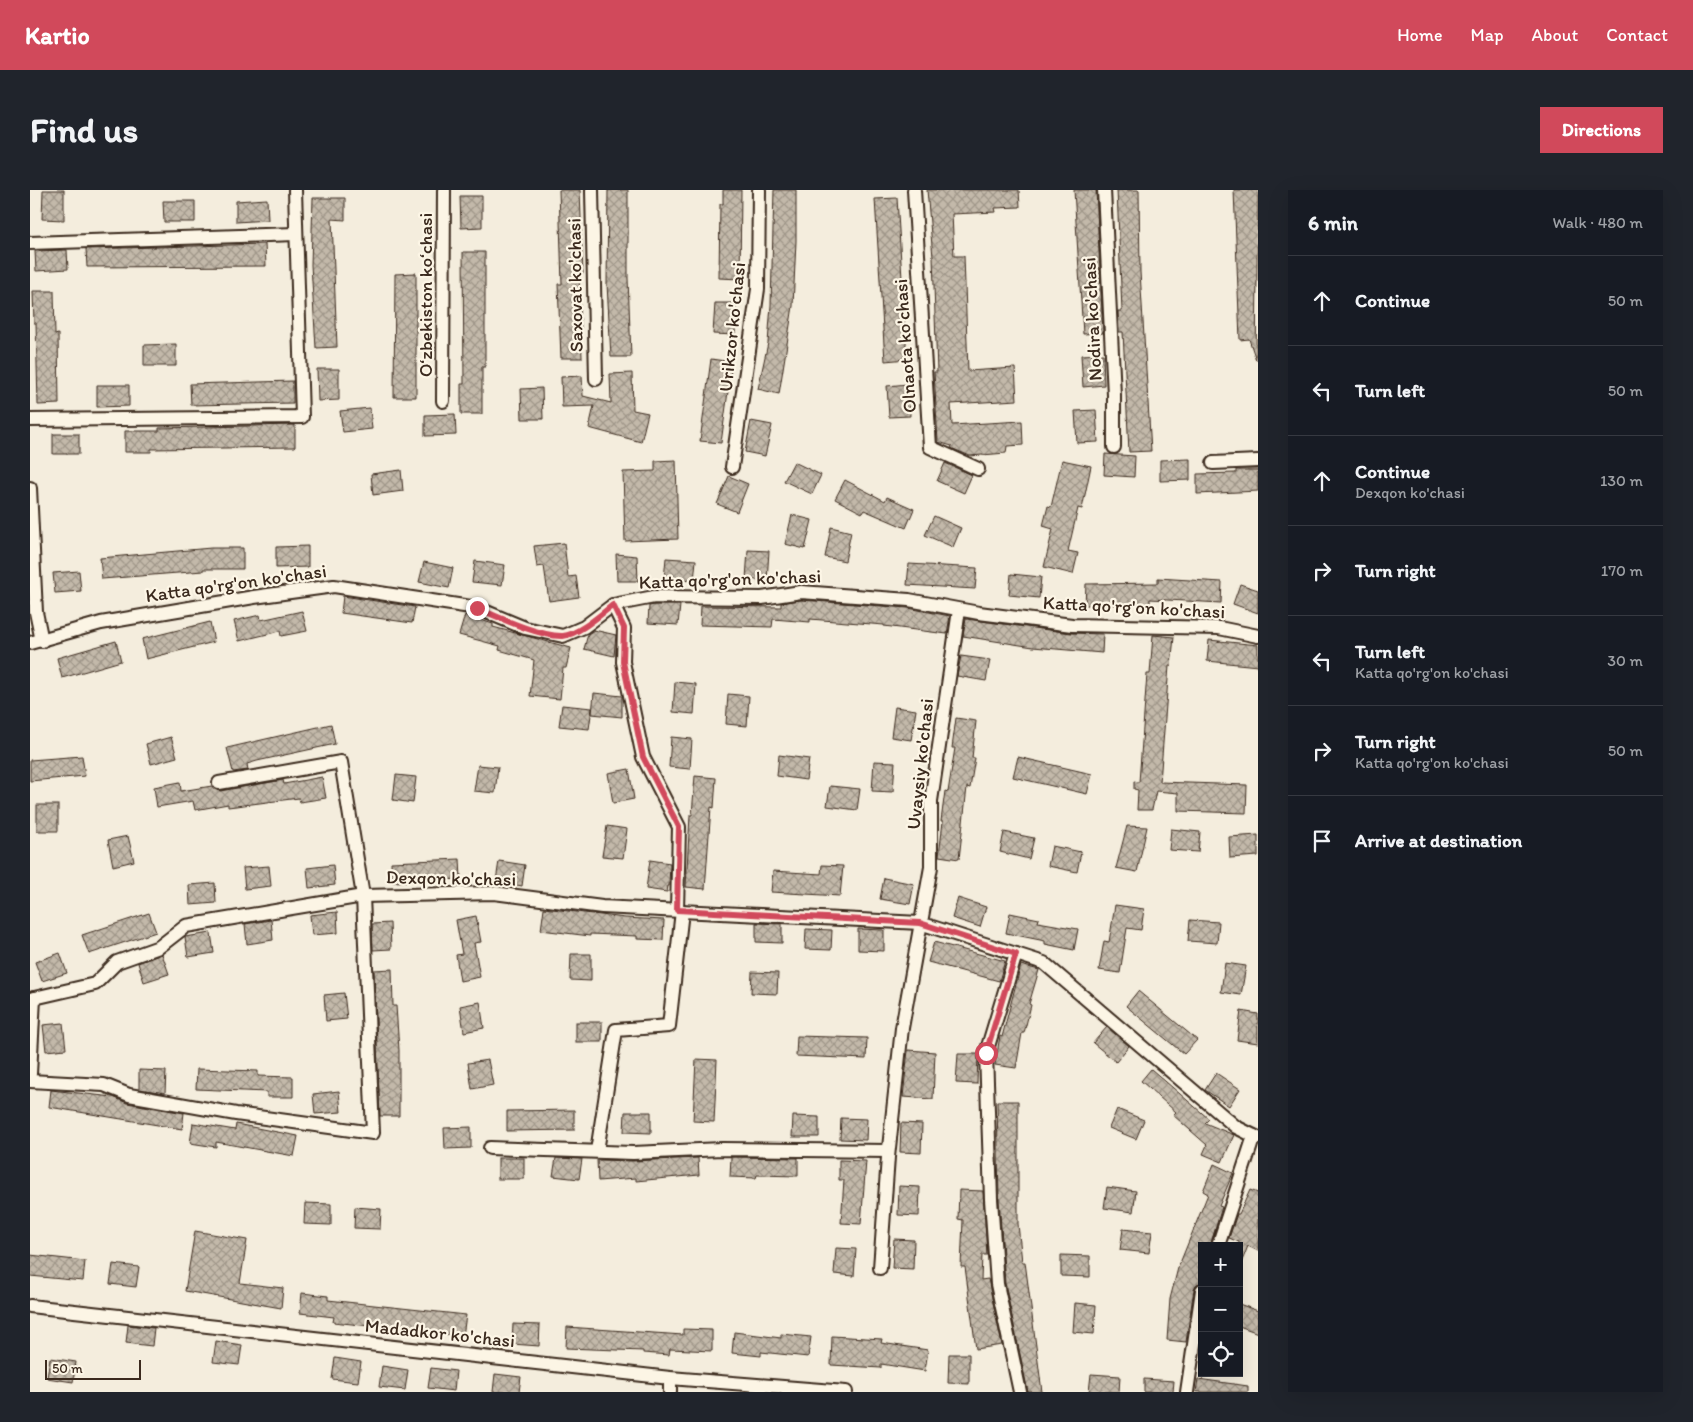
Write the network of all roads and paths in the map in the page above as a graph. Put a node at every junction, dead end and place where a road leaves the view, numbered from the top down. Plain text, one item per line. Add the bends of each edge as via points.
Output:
1 (295, 190) edge
2 (444, 190) edge
3 (592, 190) edge
4 (759, 190) edge
5 (914, 190) edge
6 (1104, 190) edge
7 (296, 234) junction
8 (30, 243) edge
9 (596, 380) dead end
10 (444, 401) dead end
11 (30, 420) edge
12 (1114, 447) dead end
13 (1258, 460) edge
14 (1213, 463) dead end
15 (732, 467) dead end
16 (978, 469) dead end
17 (30, 488) edge
18 (613, 605) junction
19 (959, 610) junction
20 (1258, 636) edge
21 (36, 642) edge
22 (219, 783) dead end
23 (363, 896) junction
24 (680, 910) junction
25 (920, 923) junction
26 (1016, 954) junction
27 (32, 998) edge
28 (30, 1074) edge
29 (30, 1081) edge
30 (1256, 1137) edge
31 (490, 1148) dead end
32 (888, 1150) junction
33 (597, 1151) junction
34 (1219, 1242) edge
35 (880, 1268) dead end
36 (30, 1306) edge
37 (1198, 1317) edge
38 (670, 1378) junction
39 (670, 1392) edge
40 (846, 1392) edge
41 (1020, 1392) edge
42 (1187, 1392) edge

1 - 7 street
2 - 10 street, O‘zbekiston ko‘chasi
3 - 9 street, Saxovat ko'chasi
4 - 15 street, Urikzor ko'chasi via 758,289
5 - 16 street, Olnaota ko'chasi via 930,447
6 - 12 street, Nodira ko'chasi
7 - 8 street
7 - 11 street via 302,417
13 - 14 street
17 - 21 street
18 - 19 street, Katta qo'rg'on ko'chasi via 654,596 762,598 801,592 909,600
18 - 21 street, Katta qo'rg'on ko'chasi via 584,627 564,636 525,628 477,608 334,586 101,623
18 - 24 street via 624,628 623,662 643,757 679,827
19 - 20 street, Katta qo'rg'on ko'chasi via 1072,625 1219,628
19 - 25 street, Uvaysiy ko'chasi via 931,801 931,867
22 - 23 street via 341,762
23 - 24 street, Dexqon ko'chasi via 494,893 602,907
23 - 27 street, Dexqon ko'chasi via 186,926 159,947 117,962 95,984
23 - 29 street via 373,1133 129,1095 104,1085
24 - 25 street, Dexqon ko'chasi
24 - 33 street via 669,1026 616,1030
25 - 26 street, Dexqon ko'chasi
25 - 32 street, Uvaysiy ko'chasi via 902,1028
26 - 30 street, Dexqon ko'chasi via 1044,963 1236,1127
26 - 41 street via 986,1053 997,1284
27 - 28 street
30 - 34 street
31 - 33 street
32 - 33 street
32 - 35 street, Uvaysiy ko'chasi
36 - 38 street, Madadkor ko'chasi
37 - 42 street
38 - 39 street
38 - 40 street, Madadkor ko'chasi

